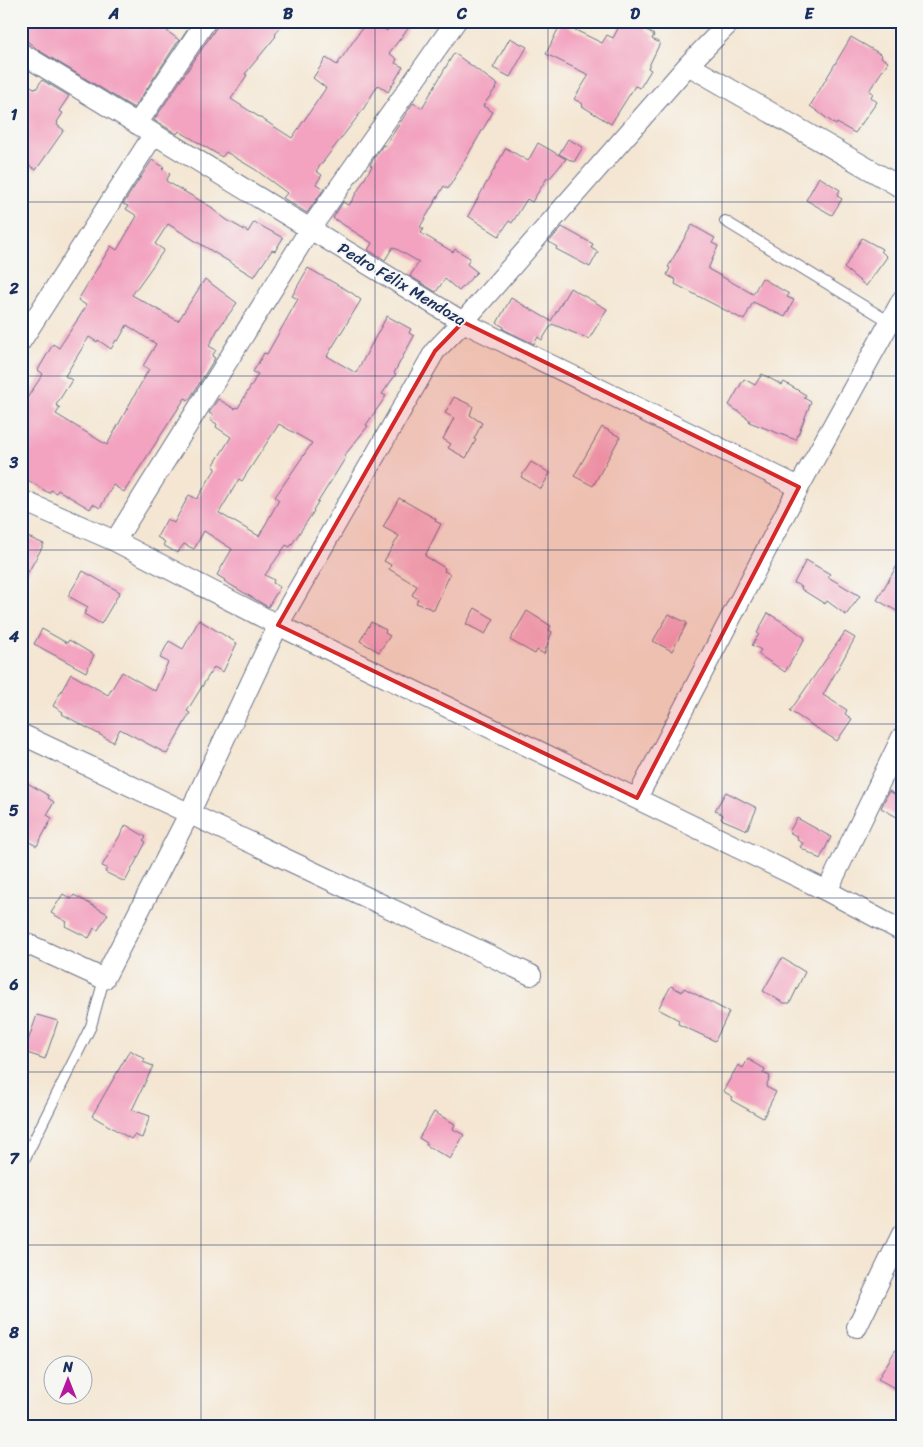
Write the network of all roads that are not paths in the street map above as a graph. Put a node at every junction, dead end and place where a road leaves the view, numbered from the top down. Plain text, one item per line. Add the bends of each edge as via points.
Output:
1 (206, 21) edge
2 (456, 21) edge
3 (731, 21) edge
4 (21, 53) edge
5 (688, 65) junction
6 (137, 124) junction
7 (154, 134) junction
8 (902, 188) edge
9 (725, 221) dead end
10 (310, 229) junction
11 (902, 300) edge
12 (463, 322) junction
13 (890, 322) junction
14 (21, 341) edge
15 (799, 487) junction
16 (21, 500) edge
17 (115, 541) junction
18 (278, 625) junction
19 (21, 734) edge
20 (902, 737) edge
21 (637, 798) junction
22 (189, 814) junction
23 (828, 891) junction
24 (902, 932) edge
25 (21, 941) edge
26 (531, 975) dead end
27 (104, 979) junction
28 (21, 1166) edge
29 (902, 1234) edge
30 (857, 1327) dead end

1 - 6 street
2 - 10 street
3 - 5 street
4 - 6 street, Pedro Félix Mendoza
5 - 8 street
5 - 12 street
6 - 7 street, Pedro Félix Mendoza
7 - 10 street, Pedro Félix Mendoza
7 - 14 street
9 - 13 lane
10 - 12 street, Pedro Félix Mendoza
10 - 17 street
11 - 13 street
12 - 15 street, Pedro Félix Mendoza
12 - 18 street via 434,351
13 - 15 street
15 - 21 street
16 - 17 street
17 - 18 street
18 - 21 street
18 - 22 street
19 - 22 street
20 - 23 street
21 - 23 street
22 - 26 street
22 - 27 street
23 - 24 street
25 - 27 street
27 - 28 lane via 91,1026
29 - 30 street

